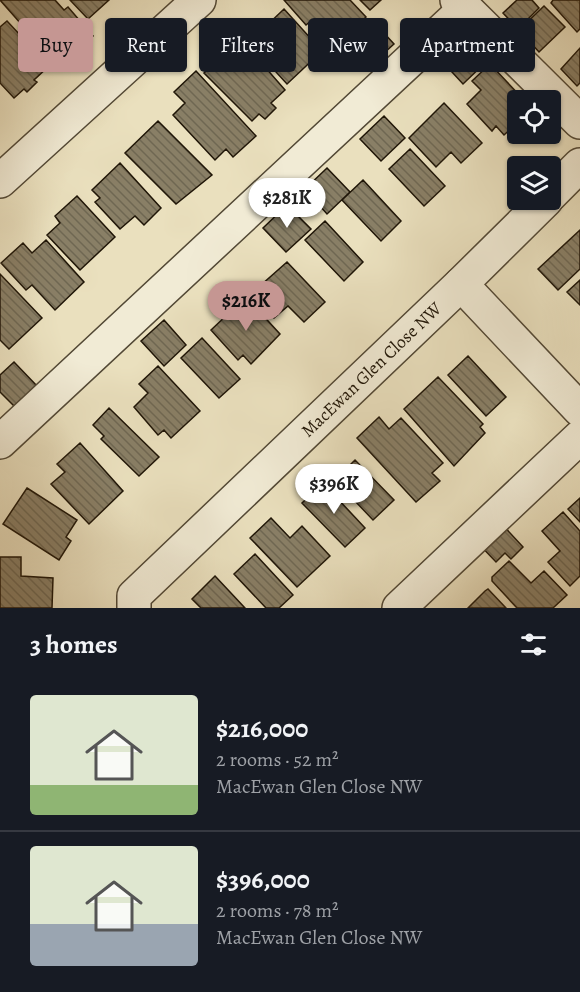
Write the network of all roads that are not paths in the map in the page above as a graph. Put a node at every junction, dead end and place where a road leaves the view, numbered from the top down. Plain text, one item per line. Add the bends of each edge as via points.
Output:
1 (199, 0) edge
2 (461, 4) edge
3 (580, 122) edge
4 (580, 165) edge
5 (0, 181) edge
6 (561, 184) edge
7 (536, 210) edge
8 (461, 284) junction
9 (580, 410) edge
10 (580, 437) edge
11 (0, 442) edge
12 (134, 608) edge
13 (399, 608) edge

1 - 5 street
2 - 3 street
2 - 11 street
4 - 6 street
7 - 8 street, MacEwan Glen Close NW
8 - 9 street
8 - 12 street, MacEwan Glen Close NW via 134,596
10 - 13 street

